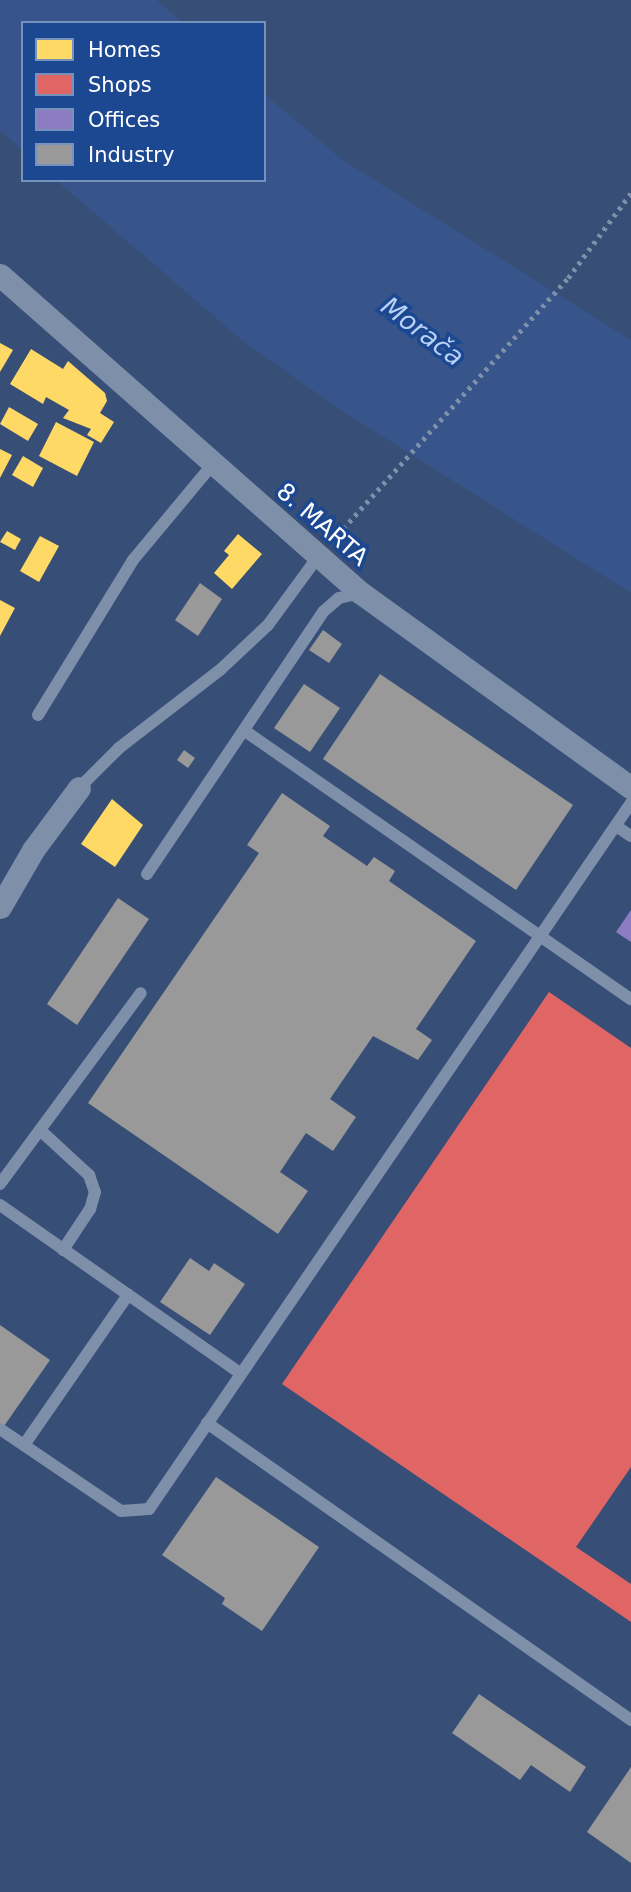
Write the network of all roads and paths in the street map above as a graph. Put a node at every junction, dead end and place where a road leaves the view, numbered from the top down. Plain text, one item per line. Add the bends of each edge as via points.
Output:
1 (631, 193) edge
2 (0, 275) edge
3 (213, 464) junction
4 (317, 558) junction
5 (361, 593) junction
6 (38, 715) dead end
7 (245, 731) junction
8 (79, 788) joint
9 (631, 788) edge
10 (631, 803) edge
11 (616, 826) junction
12 (631, 836) edge
13 (147, 874) dead end
14 (0, 907) edge
15 (542, 936) junction
16 (141, 993) dead end
17 (631, 999) edge
18 (40, 1130) junction
19 (0, 1184) edge
20 (0, 1205) edge
21 (63, 1250) junction
22 (128, 1295) junction
23 (241, 1374) junction
24 (207, 1423) junction
25 (0, 1430) edge
26 (24, 1445) junction
27 (631, 1720) edge

1 - 4 path via 568,278
2 - 3 street, 8. MARTA
3 - 4 street, 8. MARTA
3 - 6 lane via 133,560
4 - 5 street, 8. MARTA
4 - 8 lane via 268,625 220,670 119,748
5 - 7 lane via 339,598 324,611
5 - 9 street, 8. MARTA
7 - 13 lane
7 - 15 lane
8 - 14 street via 33,850
10 - 11 lane
11 - 12 lane
11 - 15 lane
15 - 17 lane
15 - 23 lane
16 - 18 lane
18 - 19 lane
18 - 21 lane via 89,1175 95,1192 90,1209
20 - 21 lane
21 - 22 lane
22 - 23 lane
22 - 26 lane
23 - 24 lane
24 - 26 lane via 149,1509 137,1513 121,1511
24 - 27 lane
25 - 26 lane

